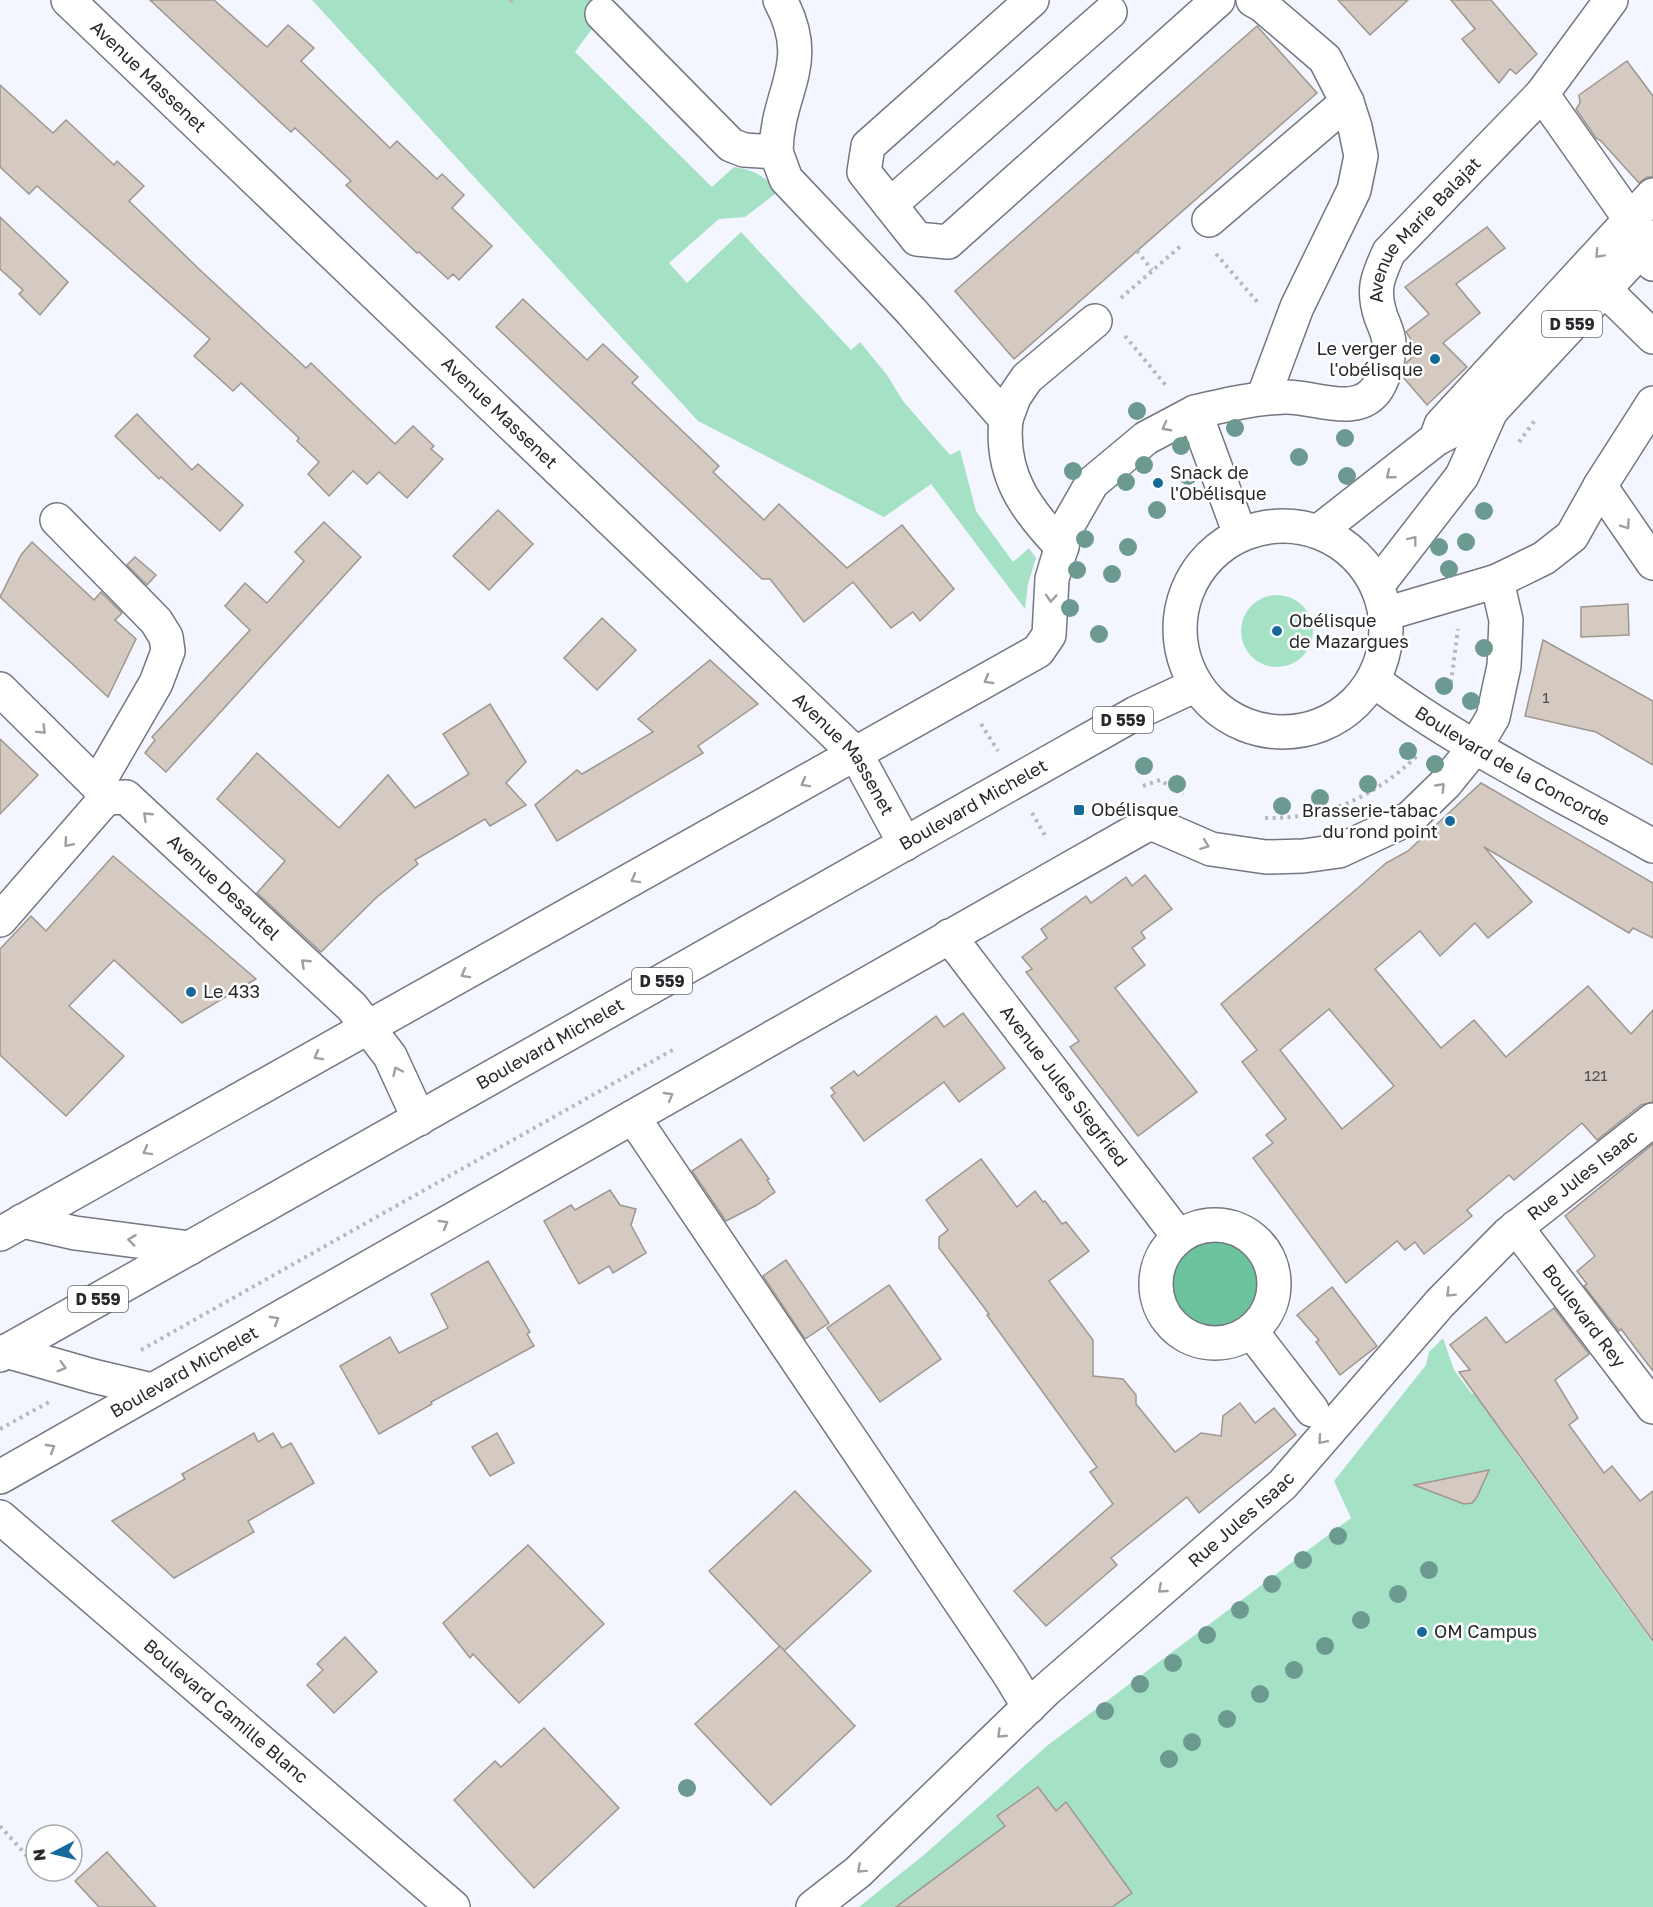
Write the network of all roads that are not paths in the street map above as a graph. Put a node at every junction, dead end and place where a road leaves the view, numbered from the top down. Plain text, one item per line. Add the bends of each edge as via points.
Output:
1 (68, 0) edge
2 (780, 0) edge
3 (1032, 0) edge
4 (1218, 0) edge
5 (1253, 0) edge
6 (1611, 0) edge
7 (1110, 12) dead end
8 (602, 14) dead end
9 (1542, 94) junction
10 (1347, 102) junction
11 (776, 152) junction
12 (1653, 195) edge
13 (890, 205) junction
14 (1203, 236) road end
15 (1645, 242) edge
16 (1605, 290) junction
17 (1109, 318) road end
18 (1653, 337) edge
19 (1263, 398) junction
20 (1653, 403) edge
21 (1491, 411) junction
22 (1192, 413) junction
23 (1006, 419) junction
24 (1436, 439) junction
25 (1600, 486) junction
26 (57, 520) dead end
27 (1319, 531) junction
28 (1240, 534) junction
29 (1062, 547) junction
30 (1653, 564) edge
31 (1497, 581) junction
32 (1381, 600) junction
33 (1373, 680) junction
34 (1196, 685) junction
35 (0, 689) edge
36 (1476, 746) junction
37 (856, 754) junction
38 (102, 792) junction
39 (905, 844) junction
40 (1653, 846) edge
41 (0, 920) edge
42 (950, 936) junction
43 (369, 1028) junction
44 (633, 1117) junction
45 (419, 1119) junction
46 (1653, 1120) edge
47 (11, 1227) edge
48 (1516, 1227) junction
49 (1179, 1237) junction
50 (190, 1248) junction
51 (1251, 1331) junction
52 (3, 1353) edge
53 (152, 1390) junction
54 (1653, 1407) edge
55 (1312, 1410) dead end
56 (0, 1477) edge
57 (0, 1517) edge
58 (1029, 1707) junction
59 (453, 1907) edge
60 (813, 1907) edge

1 - 37 street, Avenue Massenet
2 - 11 street via 794,32 795,64 776,130
3 - 13 street via 868,146 864,172
4 - 13 street via 948,242 917,239
5 - 10 street via 1325,59
6 - 9 street, Avenue Marie Balajat
7 - 13 street
8 - 11 street via 731,145
9 - 15 street
9 - 19 street, Avenue Marie Balajat via 1389,252 1380,271 1375,298 1389,341 1387,372 1375,391 1359,404
10 - 14 street
10 - 19 street via 1361,156 1354,190 1302,298
11 - 23 street via 786,179
12 - 15 street
15 - 16 street, D 559
15 -> 24 street via 1441,425
16 - 18 street
16 - 21 street, D 559
17 - 23 street via 1027,378
19 - 22 street, Avenue Marie Balajat
20 - 25 street
21 - 24 street, D 559
32 -> 21 street, D 559 via 1462,476
22 - 28 street
22 -> 29 street, Avenue Marie Balajat via 1146,438 1092,483 1068,525
23 - 29 street via 1006,457 1012,475 1034,517
24 -> 27 street, D 559
25 -> 30 street
25 - 31 street via 1572,536 1544,558
26 - 38 street via 156,621 166,637 168,651 156,683
27 - 28 street via 1293,525 1265,526
27 - 32 street via 1343,544 1363,563
28 - 34 street via 1211,554 1190,582 1180,616 1182,652
29 -> 37 street, Avenue Marie Balajat via 1053,579 1049,635 1038,651
31 - 32 street
31 - 36 street via 1506,620 1504,666 1493,717
32 - 33 street via 1386,637
33 - 34 street via 1357,701 1336,718 1312,728 1286,732 1259,730 1234,721 1212,705
33 - 36 street, Boulevard de la Concorde
34 - 39 street, Boulevard Michelet / D 559 via 1136,713
35 -> 38 street
36 - 40 street, Boulevard de la Concorde
42 -> 36 street, Boulevard Michelet via 1151,823 1211,849 1266,857 1339,852 1410,818
37 - 39 street, Avenue Massenet
37 -> 43 street
38 -> 41 street
43 -> 38 street, Avenue Desautel via 352,1007 126,797
39 - 45 street, Boulevard Michelet / D 559
44 -> 42 street, Boulevard Michelet
42 - 49 street, Avenue Jules Siegfried
45 -> 43 street, Avenue Desautel via 390,1056
43 -> 47 street
53 -> 44 street, Boulevard Michelet
44 - 58 street
45 - 50 street, Boulevard Michelet / D 559
46 - 48 street, Rue Jules Isaac
50 -> 47 street
48 - 54 street, Boulevard Rey
48 -> 58 street, Rue Jules Isaac via 1440,1303 1283,1484
49 - 51 street via 1158,1268 1156,1288 1161,1307 1172,1323 1205,1342 1224,1342
49 - 51 street via 1197,1227 1216,1224 1252,1237 1265,1252 1272,1270 1271,1306
50 - 52 street, Boulevard Michelet / D 559
51 - 55 street
52 -> 53 street
56 -> 53 street, Boulevard Michelet
57 - 59 street, Boulevard Camille Blanc
58 -> 60 street, Rue Jules Isaac via 858,1872

